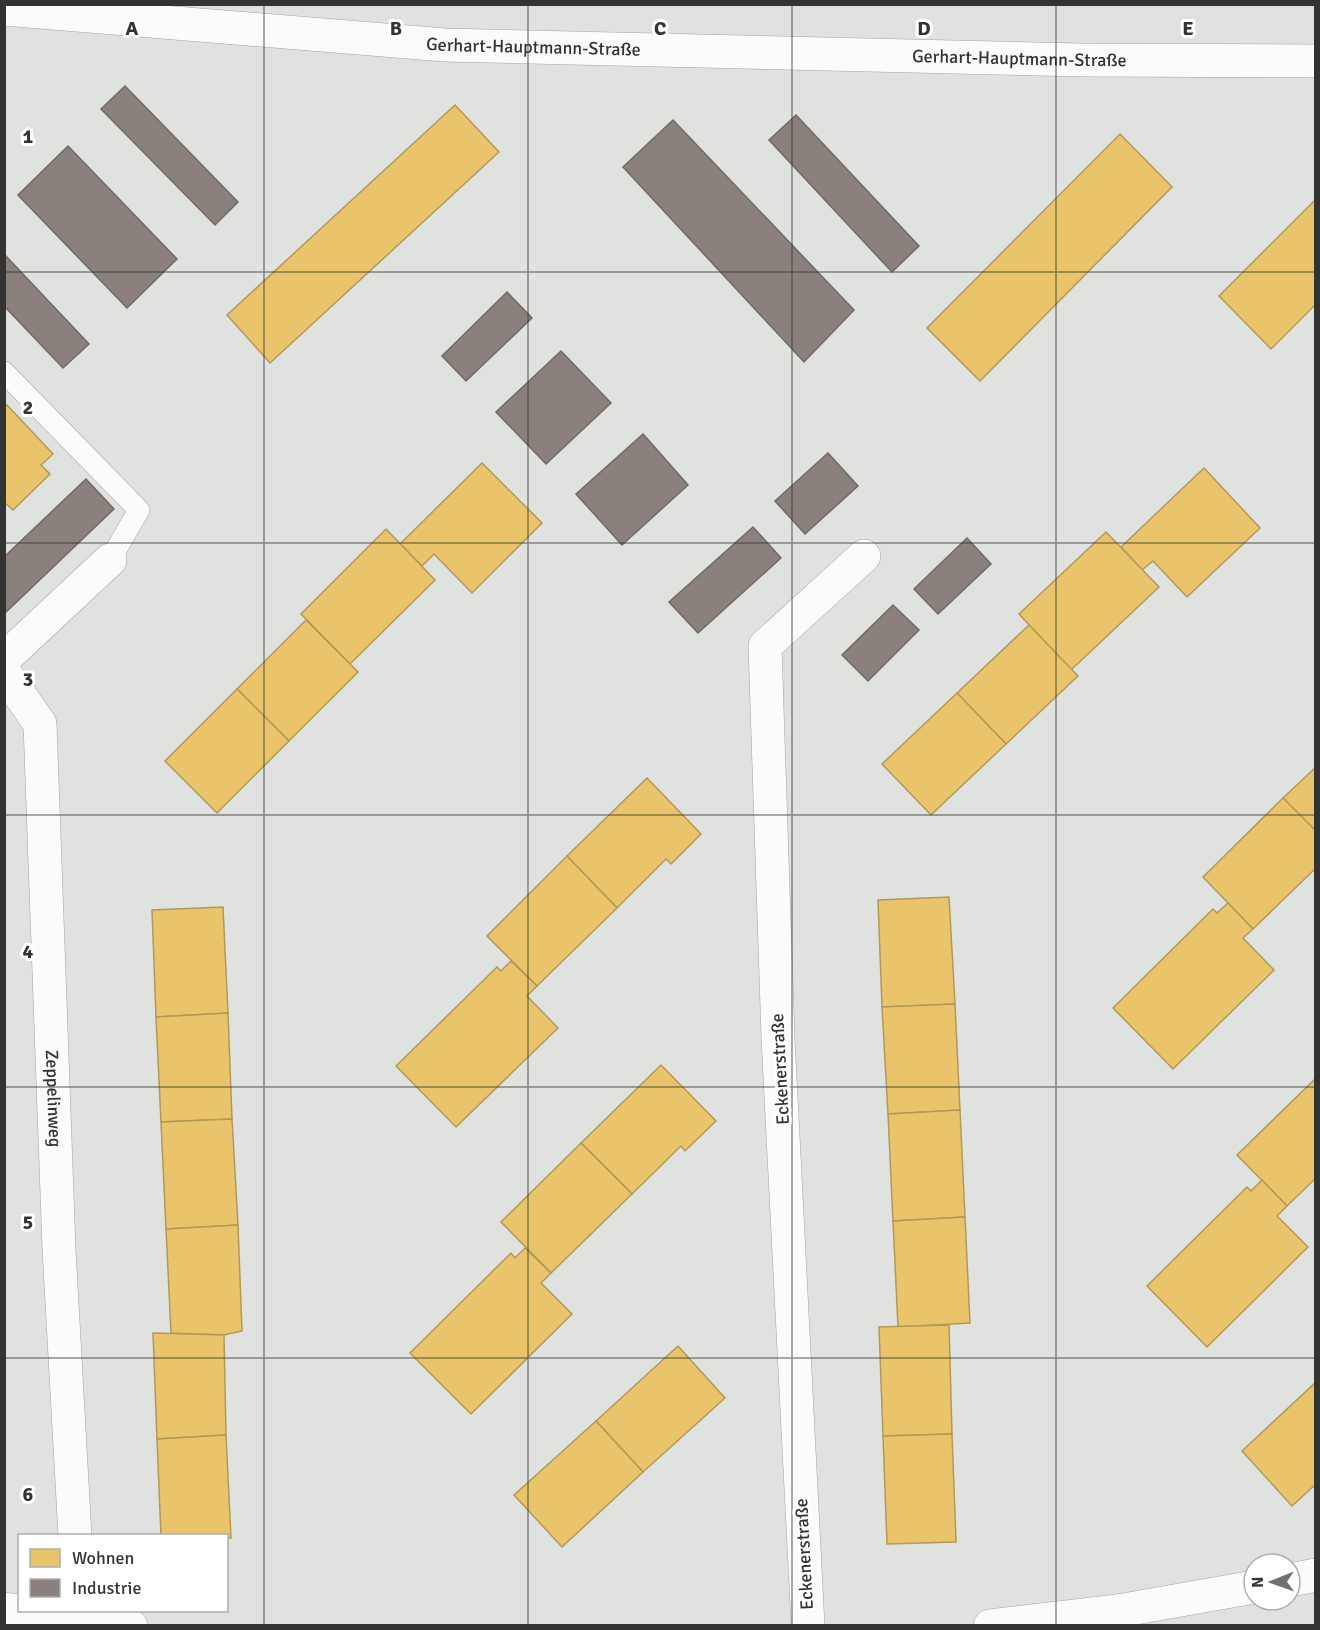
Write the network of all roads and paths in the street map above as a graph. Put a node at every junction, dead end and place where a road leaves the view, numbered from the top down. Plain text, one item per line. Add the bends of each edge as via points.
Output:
1 (4, 9) edge
2 (1316, 61) edge
3 (4, 372) edge
4 (864, 556) dead end
5 (110, 560) joint
6 (4, 659) edge
7 (4, 672) edge
8 (75, 1534) edge
9 (1242, 1589) edge
10 (38, 1612) edge
11 (73, 1615) edge
12 (121, 1625) edge
13 (1007, 1625) edge
14 (808, 1626) edge

1 - 2 street, Gerhart-Hauptmann-Straße via 445,45 1083,60
3 - 5 lane via 139,510
4 - 14 street, Eckenerstraße via 765,646 779,1049
5 - 6 street
7 - 8 street, Zeppelinweg via 40,724 59,1249
9 - 13 street
10 - 11 street
11 - 12 street

